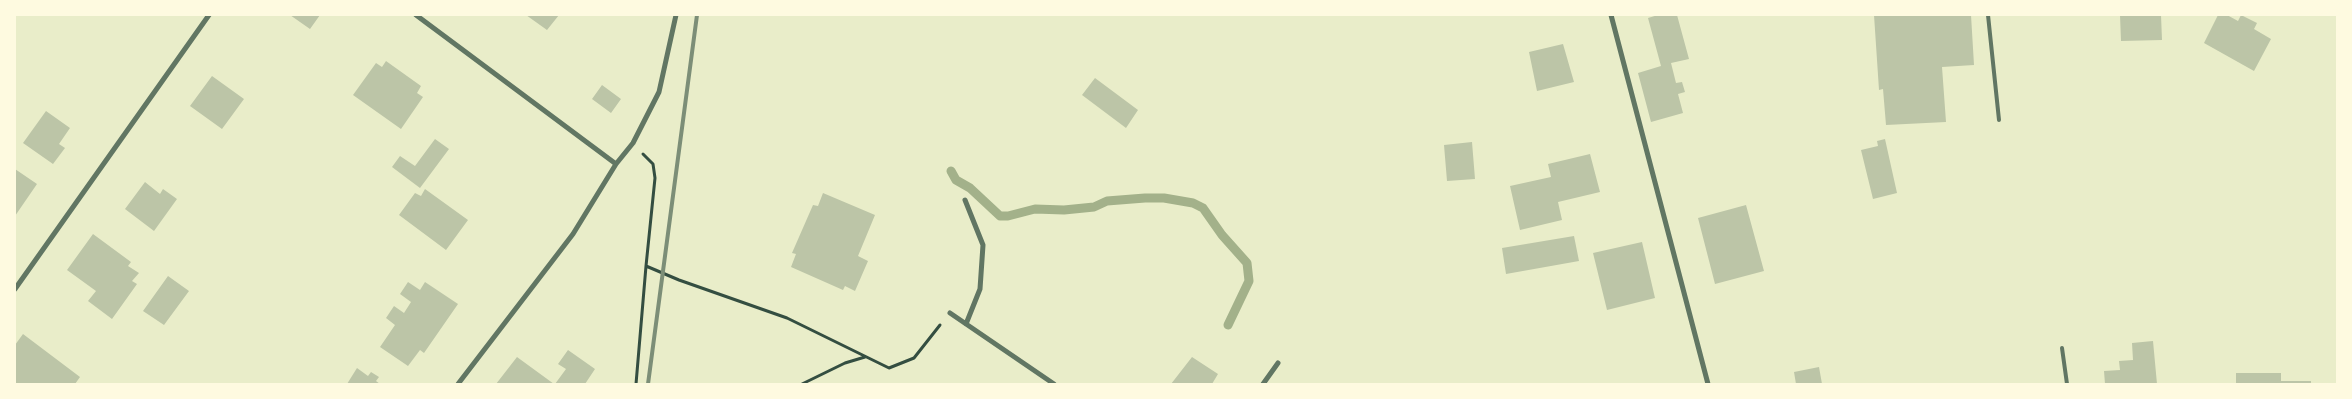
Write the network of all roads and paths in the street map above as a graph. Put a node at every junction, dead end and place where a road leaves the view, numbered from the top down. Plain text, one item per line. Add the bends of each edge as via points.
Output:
1 (210, 15) edge
2 (416, 15) edge
3 (676, 15) edge
4 (1611, 15) edge
5 (1988, 15) edge
6 (1999, 120) dead end
7 (633, 143) junction
8 (616, 164) junction
9 (965, 200) dead end
10 (646, 266) junction
11 (15, 289) edge
12 (950, 314) joint
13 (966, 324) junction
14 (2062, 348) dead end
15 (865, 357) junction
16 (1278, 363) dead end
17 (458, 384) edge
18 (636, 384) edge
19 (802, 384) edge
20 (1054, 384) edge
21 (1264, 384) edge
22 (1708, 384) edge
23 (2067, 384) edge

1 - 11 street
2 - 8 street
3 - 7 street via 660,92
4 - 22 street
5 - 6 lane
7 - 8 street
7 - 10 path via 652,164 655,178
8 - 17 street via 573,234
9 - 13 street via 983,245 980,289
10 - 15 path via 787,318
10 - 18 path
12 - 13 street
12 - 15 path via 914,358 889,368
13 - 20 street
14 - 23 lane
15 - 19 path
16 - 21 street

